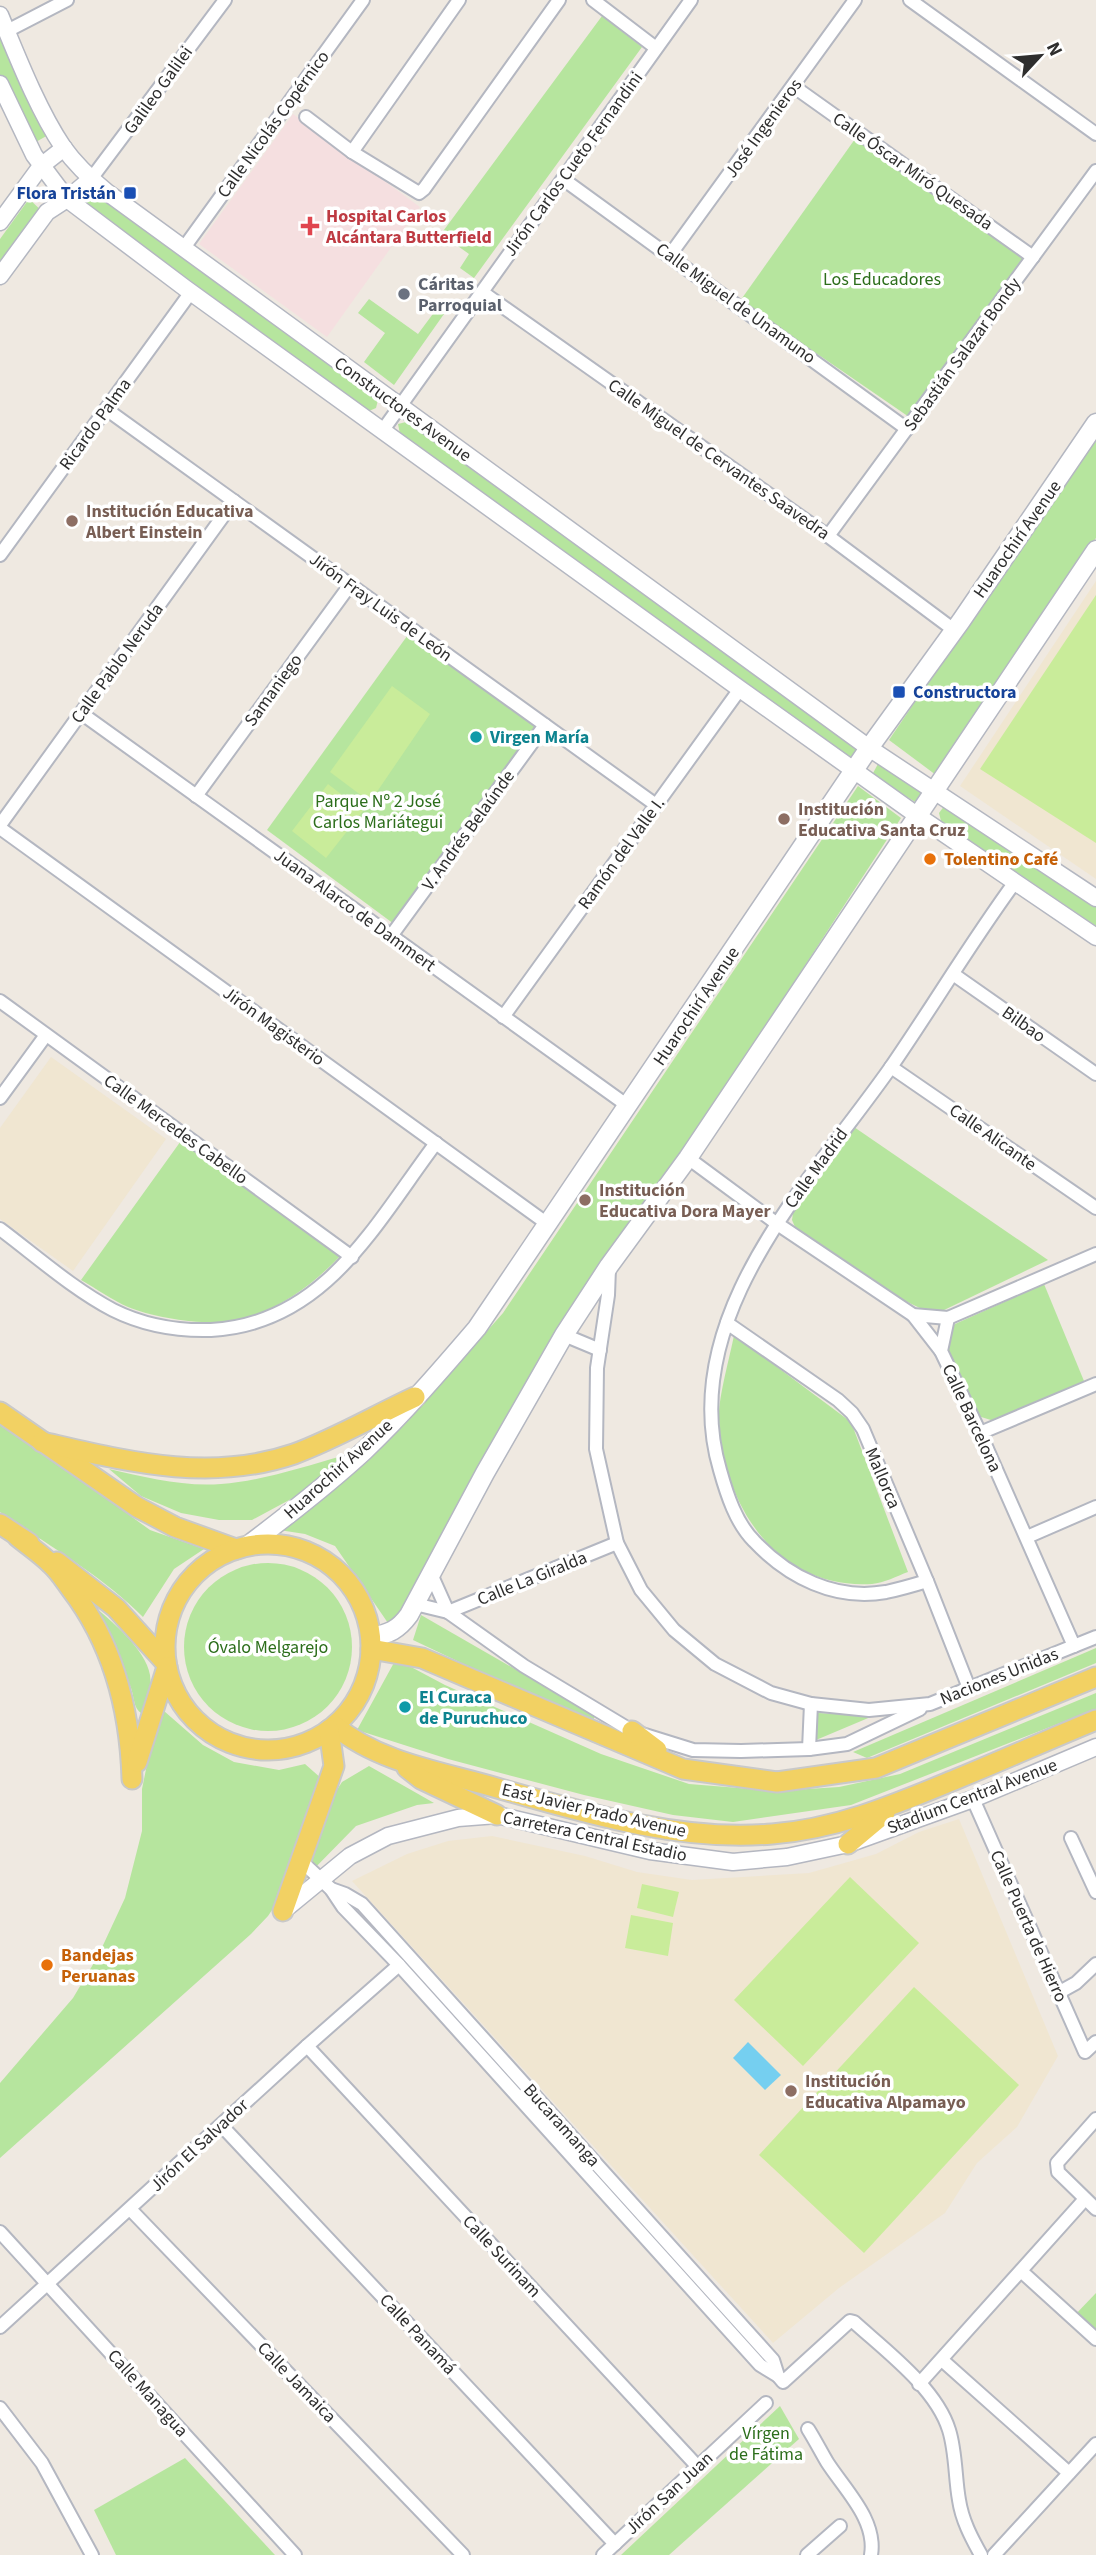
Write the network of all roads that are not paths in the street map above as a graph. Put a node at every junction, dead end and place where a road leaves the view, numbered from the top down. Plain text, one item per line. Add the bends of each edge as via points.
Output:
1 (67, 0) edge
2 (225, 0) edge
3 (363, 0) edge
4 (459, 0) edge
5 (559, 0) edge
6 (593, 0) edge
7 (691, 0) edge
8 (855, 0) edge
9 (910, 0) edge
10 (0, 15) edge
11 (7, 31) junction
12 (656, 48) junction
13 (0, 84) edge
14 (793, 86) junction
15 (306, 117) dead end
16 (1096, 134) edge
17 (64, 148) junction
18 (352, 152) junction
19 (41, 166) junction
20 (1096, 171) edge
21 (563, 178) junction
22 (91, 179) junction
23 (66, 199) junction
24 (0, 222) edge
25 (183, 249) junction
26 (670, 255) junction
27 (1033, 257) junction
28 (0, 276) edge
29 (191, 292) junction
30 (482, 292) junction
31 (400, 406) junction
32 (106, 409) junction
33 (1096, 423) edge
34 (907, 429) junction
35 (383, 430) junction
36 (234, 501) junction
37 (828, 536) junction
38 (1096, 551) edge
39 (0, 555) edge
40 (350, 585) junction
41 (954, 630) junction
42 (740, 689) junction
43 (81, 713) junction
44 (545, 725) junction
45 (869, 748) junction
46 (855, 769) junction
47 (934, 792) junction
48 (196, 796) junction
49 (656, 804) junction
50 (918, 816) junction
51 (0, 826) edge
52 (1015, 882) junction
53 (1096, 898) edge
54 (391, 936) junction
55 (1096, 937) edge
56 (953, 974) junction
57 (0, 1001) edge
58 (503, 1017) junction
59 (46, 1035) junction
60 (891, 1067) junction
61 (1096, 1074) edge
62 (0, 1098) edge
63 (628, 1106) junction
64 (436, 1143) junction
65 (688, 1158) junction
66 (1096, 1208) edge
67 (776, 1223) junction
68 (549, 1225) junction
69 (0, 1229) edge
70 (1096, 1255) edge
71 (352, 1256) junction
72 (609, 1266) junction
73 (913, 1315) junction
74 (948, 1318) junction
75 (727, 1323) junction
76 (564, 1335) junction
77 (600, 1350) junction
78 (941, 1351) junction
79 (1096, 1384) edge
80 (415, 1397) junction
81 (0, 1412) edge
82 (980, 1433) junction
83 (42, 1443) junction
84 (1096, 1507) edge
85 (0, 1524) edge
86 (18, 1536) junction
87 (1027, 1537) junction
88 (617, 1544) junction
89 (242, 1547) junction
90 (431, 1574) junction
91 (928, 1581) junction
92 (415, 1604) junction
93 (448, 1612) junction
94 (1096, 1637) edge
95 (371, 1643) junction
96 (1074, 1646) junction
97 (167, 1665) junction
98 (1096, 1677) edge
99 (969, 1688) junction
100 (811, 1704) junction
101 (930, 1704) junction
102 (1096, 1720) edge
103 (332, 1728) junction
104 (632, 1731) junction
105 (1096, 1747) edge
106 (809, 1749) junction
107 (391, 1758) junction
108 (683, 1769) junction
109 (973, 1799) junction
110 (895, 1805) junction
111 (497, 1815) junction
112 (1070, 1838) dead end
113 (848, 1844) junction
114 (300, 1860) junction
115 (326, 1884) junction
116 (1096, 1892) edge
117 (283, 1911) joint
118 (1096, 1964) edge
119 (399, 1965) junction
120 (1058, 1993) junction
121 (1096, 2042) edge
122 (307, 2046) junction
123 (1096, 2119) edge
124 (220, 2125) junction
125 (1085, 2199) junction
126 (130, 2209) junction
127 (1096, 2209) edge
128 (0, 2232) edge
129 (1021, 2271) junction
130 (48, 2284) junction
131 (0, 2328) edge
132 (1096, 2339) edge
133 (942, 2360) junction
134 (780, 2379) junction
135 (919, 2384) junction
136 (766, 2403) dead end
137 (0, 2408) edge
138 (808, 2429) dead end
139 (1096, 2444) edge
140 (698, 2467) junction
141 (1069, 2473) junction
142 (840, 2526) dead end
143 (615, 2544) junction
144 (92, 2555) edge
145 (295, 2555) edge
146 (463, 2555) edge
147 (603, 2555) edge
148 (807, 2555) edge
149 (871, 2555) edge
150 (981, 2555) edge
151 (994, 2555) edge

1 - 11 street
2 - 22 street, Galileo Galilei
3 - 25 street, Calle Nicolás Copérnico
4 - 18 street
5 - 18 street via 424,189 419,192
6 - 12 street
7 - 12 street, Jirón Carlos Cueto Fernandini
8 - 14 street, José Ingenieros
9 - 16 street
10 - 11 street, Constructores Avenue
11 - 17 street, Constructores Avenue
12 - 21 street, Jirón Carlos Cueto Fernandini
13 - 19 street, Constructores Avenue
14 - 26 street, José Ingenieros
14 - 27 street, Calle Óscar Miró Quesada
15 - 18 street
17 - 19 street
17 - 22 street, Constructores Avenue
19 - 23 street, Constructores Avenue
19 - 24 street
20 - 27 street, Sebastián Salazar Bondy
21 - 26 street, Calle Miguel de Unamuno
21 - 30 street, Jirón Carlos Cueto Fernandini
22 - 23 street
22 - 25 street, Constructores Avenue
23 - 28 street via 47,212
23 - 29 street, Constructores Avenue
25 - 31 street, Constructores Avenue
26 - 34 street, Calle Miguel de Unamuno
27 - 34 street, Sebastián Salazar Bondy
29 - 32 street, Ricardo Palma
29 - 35 street, Constructores Avenue
30 - 31 street, Jirón Carlos Cueto Fernandini
30 - 37 street, Calle Miguel de Cervantes Saavedra
31 - 35 street, Jirón Carlos Cueto Fernandini
31 - 45 street, Constructores Avenue
32 - 36 street, Jirón Fray Luis de León
32 - 39 street, Ricardo Palma
33 - 41 main road, Huarochirí Avenue
34 - 37 street, Sebastián Salazar Bondy
35 - 42 street, Constructores Avenue
36 - 40 street, Jirón Fray Luis de León
36 - 43 street, Calle Pablo Neruda
37 - 41 street, Calle Miguel de Cervantes Saavedra
38 - 47 main road
40 - 44 street, Jirón Fray Luis de León
40 - 48 street, Samaniego
41 - 45 main road, Huarochirí Avenue
42 - 46 street, Constructores Avenue
42 - 49 street, Ramón del Valle I.
43 - 48 street, Juana Alarco de Dammert
43 - 51 street, Calle Pablo Neruda
44 - 49 street, Jirón Fray Luis de León
44 - 54 street, V. Andrés Belaúnde
45 - 46 main road, Huarochirí Avenue
45 - 47 street, Constructores Avenue
46 - 50 street, Constructores Avenue
46 - 63 main road, Huarochirí Avenue
47 - 50 main road
47 - 53 street, Constructores Avenue
48 - 54 street, Juana Alarco de Dammert
49 - 58 street, Ramón del Valle I.
50 - 52 street, Constructores Avenue
50 - 65 main road
51 - 64 street, Jirón Magisterio
52 - 55 street, Constructores Avenue
52 - 56 street, Calle Madrid
54 - 58 street, Juana Alarco de Dammert
56 - 60 street, Calle Madrid
56 - 61 street, Bilbao
57 - 59 street, Calle Mercedes Cabello
58 - 63 street, Juana Alarco de Dammert
59 - 62 street
59 - 71 street, Calle Mercedes Cabello
60 - 66 street, Calle Alicante
60 - 67 street, Calle Madrid
63 - 68 main road, Huarochirí Avenue
64 - 68 street, Jirón Magisterio
64 - 71 street
65 - 67 street
65 - 72 main road
67 - 73 street
67 - 75 street, Calle Madrid
68 - 80 main road, Huarochirí Avenue via 477,1328
69 - 71 street via 114,1310 152,1324 189,1330 253,1324 286,1310 323,1286
70 - 74 street
72 - 76 main road
72 - 77 street, Naciones Unidas
73 - 74 street
73 - 78 street
74 - 78 street, Calle Barcelona
75 - 91 street, Mallorca via 852,1413
75 - 91 street, Calle Madrid via 710,1403 712,1444 727,1493 747,1534 774,1562 809,1582 845,1594 885,1592
76 - 77 street
76 - 90 main road
77 - 88 street, Naciones Unidas via 596,1449
78 - 82 street, Calle Barcelona
79 - 82 street
80 - 83 main road via 296,1453 245,1465 188,1469
80 - 89 main road, Huarochirí Avenue via 339,1473
81 - 83 main road
82 - 87 street, Calle Barcelona
83 - 89 main road via 157,1519
84 - 87 street
85 - 86 main road
86 - 97 main road via 99,1593
86 - 97 main road via 52,1565 86,1609 111,1658 126,1710 132,1779
87 - 96 street, Calle Barcelona
88 - 93 street, Calle La Giralda
88 - 100 street, Naciones Unidas via 641,1590 684,1639 715,1664 771,1693
89 - 95 main road via 272,1544 319,1557 354,1591 365,1613
89 - 97 main road via 214,1559 180,1594 167,1627
90 - 92 main road
90 - 93 street
91 - 99 street, Mallorca
92 - 93 street
92 - 95 main road via 400,1626
93 - 104 street via 524,1666
94 - 96 street, Naciones Unidas
95 - 103 main road via 363,1689
95 - 108 main road via 422,1658
96 - 99 street, Naciones Unidas
97 - 103 main road via 189,1713 208,1731 231,1743 282,1749 307,1743
98 - 108 main road via 876,1768 777,1782
99 - 101 street, Naciones Unidas
100 - 101 street, Naciones Unidas via 869,1710
100 - 106 street
101 - 106 street via 846,1744
102 - 110 main road, East Javier Prado Avenue
103 - 107 main road, East Javier Prado Avenue
103 - 114 main road via 334,1766
104 - 106 street via 692,1750
104 - 108 main road
105 - 109 street, Stadium Central Avenue
107 - 110 main road, East Javier Prado Avenue via 537,1799 694,1833 743,1836 799,1831
107 - 111 main road via 421,1779
109 - 113 street, Stadium Central Avenue
109 - 120 street, Calle Puerta de Hierro
110 - 113 main road
111 - 113 street, Carretera Central Estadio via 650,1852 733,1862
111 - 115 street, Carretera Central Estadio via 458,1818 388,1836 350,1856
112 - 116 street
114 - 115 street, Bucaramanga
114 - 117 main road
115 - 117 street, Carretera Central Estadio
115 - 119 street, Bucaramanga
115 - 134 street, Bucaramanga via 362,1905 773,2360
118 - 120 street
119 - 122 street, Jirón El Salvador
119 - 134 street, Bucaramanga via 760,2365
120 - 121 street, Calle Puerta de Hierro via 1085,2052
122 - 124 street, Jirón El Salvador
122 - 140 street, Calle Surinam
123 - 125 street via 1057,2163 1058,2172
124 - 126 street, Jirón El Salvador
124 - 143 street, Calle Panamá
125 - 127 street
125 - 129 street
126 - 130 street, Jirón El Salvador
126 - 146 street, Calle Jamaica
128 - 130 street, Calle Managua
129 - 132 street
129 - 133 street
130 - 131 street, Jirón El Salvador
130 - 145 street, Calle Managua
133 - 135 street
133 - 141 street
134 - 135 street via 850,2321
135 - 150 street via 936,2403 950,2431 959,2502
136 - 140 street, Jirón San Juan
137 - 144 street via 42,2463
138 - 149 street via 863,2515
139 - 141 street
140 - 143 street, Jirón San Juan
141 - 151 street
142 - 148 street
143 - 147 street, Jirón San Juan

